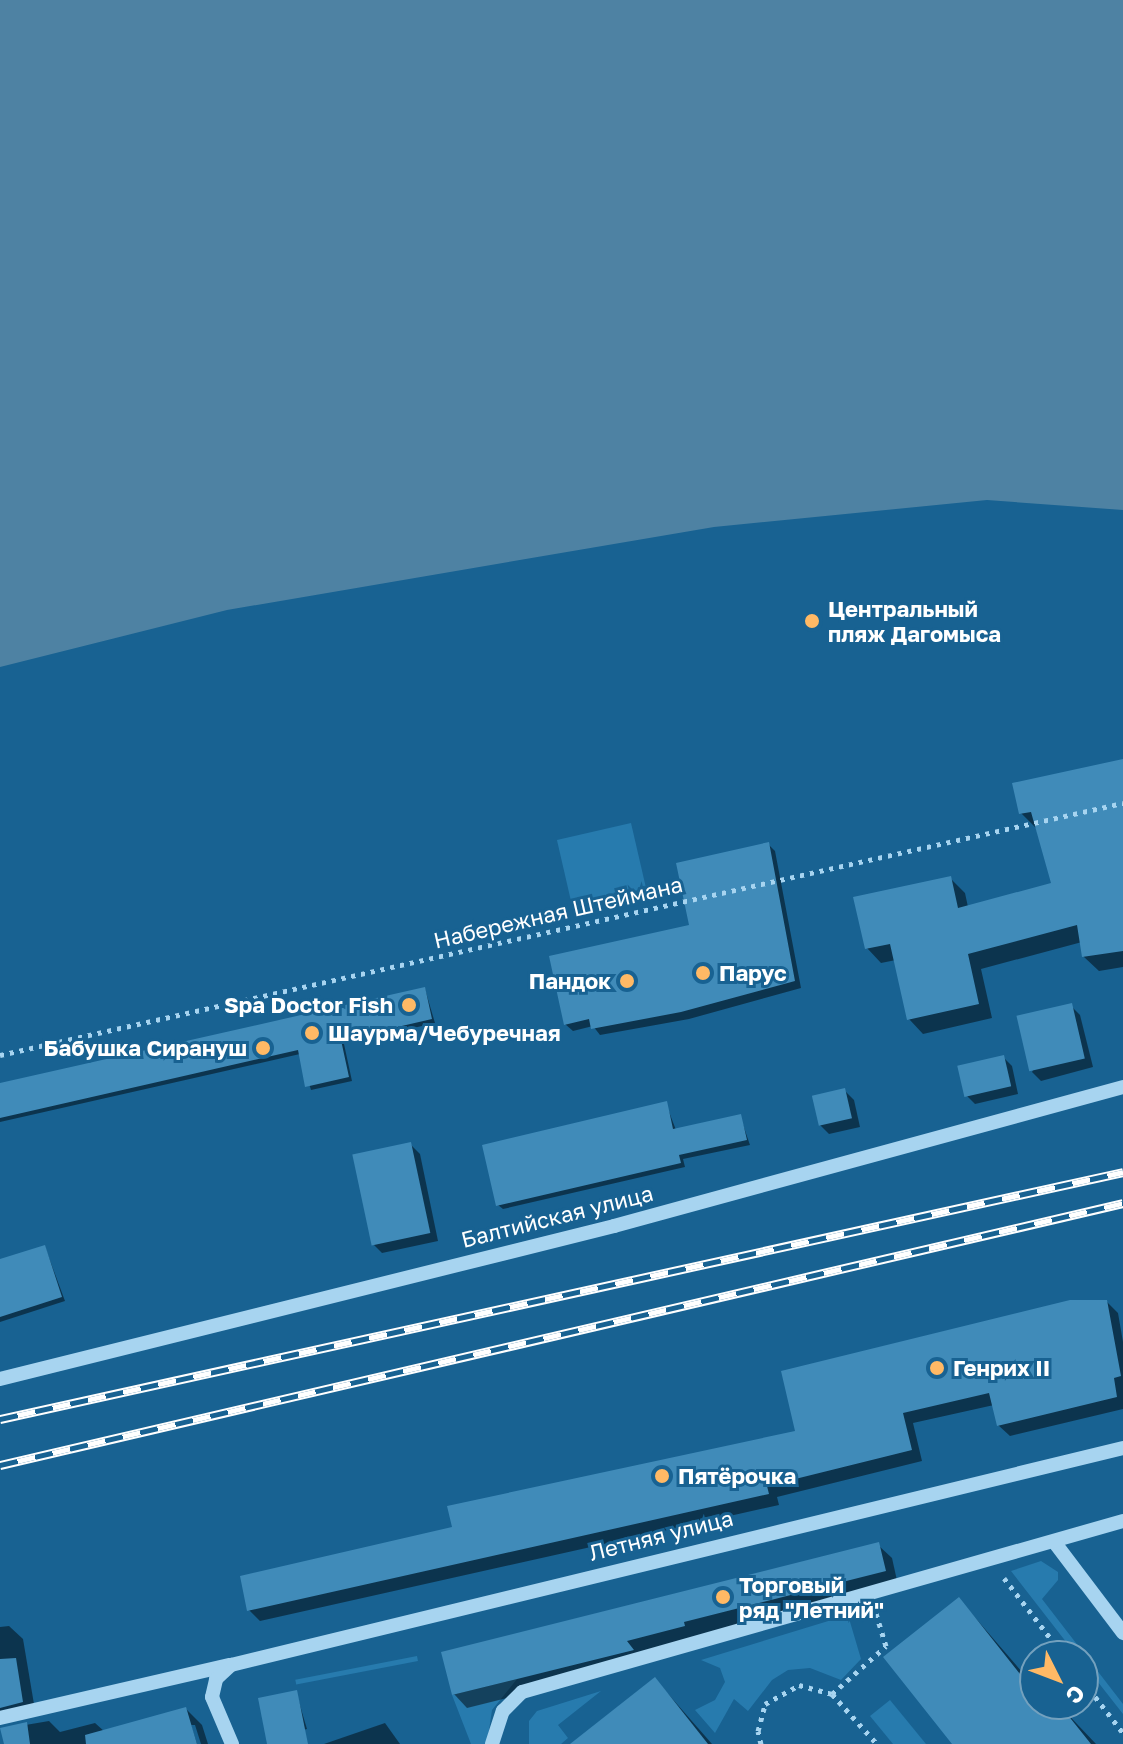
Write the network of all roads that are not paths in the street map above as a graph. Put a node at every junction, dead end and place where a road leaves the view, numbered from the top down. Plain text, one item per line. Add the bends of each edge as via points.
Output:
1 (1123, 1087) edge
2 (0, 1379) edge
3 (1123, 1448) edge
4 (1123, 1521) edge
5 (1055, 1543) junction
6 (1123, 1633) edge
7 (231, 1665) junction
8 (0, 1718) edge
9 (232, 1744) edge
10 (492, 1744) edge

1 - 2 street, Балтийская улица via 630,1222
3 - 7 street, Летняя улица
4 - 5 street
5 - 6 street
5 - 10 street via 522,1692 503,1711
7 - 8 street
7 - 9 street, Летняя улица via 216,1679 212,1697

